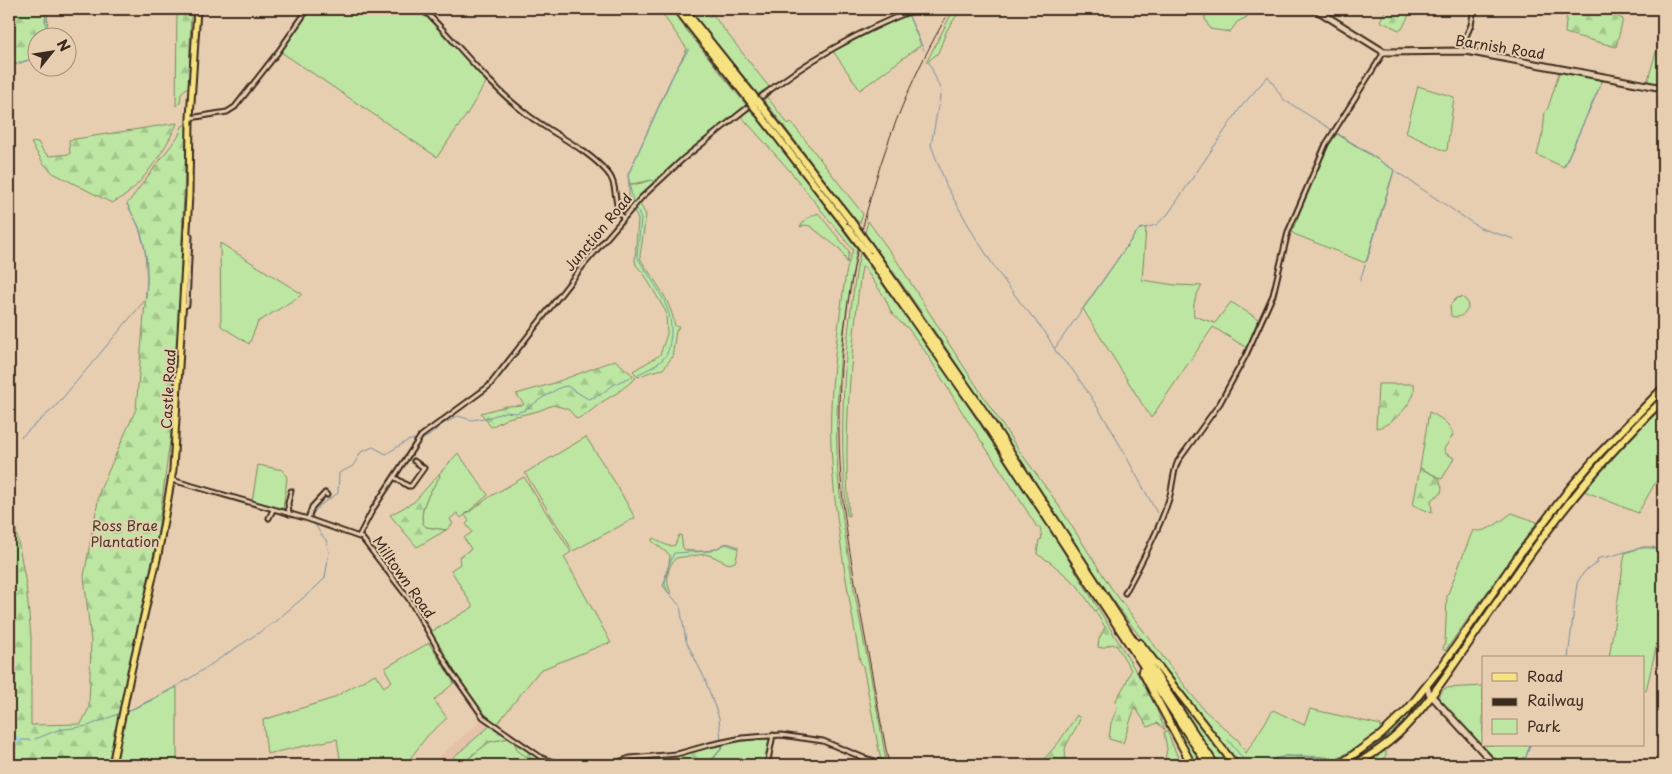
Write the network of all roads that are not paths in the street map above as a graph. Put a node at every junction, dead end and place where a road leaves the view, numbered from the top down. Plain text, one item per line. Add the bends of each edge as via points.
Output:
1 (197, 9) edge
2 (308, 9) edge
3 (418, 9) edge
4 (676, 9) edge
5 (684, 9) edge
6 (916, 9) edge
7 (1315, 9) edge
8 (1474, 9) edge
9 (1460, 50) junction
10 (1384, 52) junction
11 (1663, 88) edge
12 (749, 94) junction
13 (190, 118) junction
14 (623, 218) junction
15 (870, 252) junction
16 (1661, 396) edge
17 (414, 462) dead end
18 (426, 464) dead end
19 (424, 468) junction
20 (394, 477) junction
21 (172, 480) junction
22 (291, 490) dead end
23 (327, 495) dead end
24 (273, 509) junction
25 (289, 514) junction
26 (269, 518) dead end
27 (308, 519) junction
28 (359, 536) junction
29 (1522, 559) junction
30 (1087, 568) junction
31 (1125, 593) dead end
32 (1100, 600) junction
33 (1429, 692) junction
34 (773, 735) junction
35 (112, 765) edge
36 (563, 765) edge
37 (609, 765) edge
38 (767, 765) edge
39 (890, 765) edge
40 (1192, 765) edge
41 (1208, 765) edge
42 (1215, 765) edge
43 (1234, 765) edge
44 (1339, 765) edge
45 (1356, 765) edge
46 (1495, 765) edge

1 - 13 main road, Castle Road
2 - 13 street via 234,107 227,112
3 - 14 street via 429,15 483,76 517,107 584,151 607,172
4 - 12 highway
5 - 12 highway
6 - 14 street, Junction Road via 839,45 788,76 668,172
7 - 10 street
8 - 9 street
9 - 10 street, Barnish Road
9 - 11 street, Barnish Road
10 - 31 street via 1318,160 1288,232 1272,295 1246,355 1224,396 1178,461 1163,516
12 - 15 highway, bridge
13 - 21 main road, Castle Road via 187,279
14 - 20 street, Junction Road via 489,386 421,436
15 - 30 highway via 963,380
15 - 32 highway
16 - 29 highway
16 - 29 highway via 1632,420 1570,488
17 - 19 street
18 - 19 street
19 - 20 street via 410,487
20 - 28 street, Junction Road
21 - 24 street, Milltown Road
21 - 35 main road, Castle Road
22 - 25 street
23 - 27 street via 325,493 314,505
24 - 25 street, Milltown Road
24 - 26 street
25 - 27 street, Milltown Road
27 - 28 street, Milltown Road
28 - 36 street, Milltown Road via 409,600 452,673 483,717 542,758
29 - 33 highway
29 - 33 highway via 1508,571
30 - 42 highway
30 - 43 highway
32 - 40 highway
32 - 41 highway
33 - 44 highway via 1371,743
33 - 45 highway via 1398,734
33 - 46 street
34 - 37 street via 721,742 677,754 630,758
34 - 38 street
34 - 39 street via 823,741

